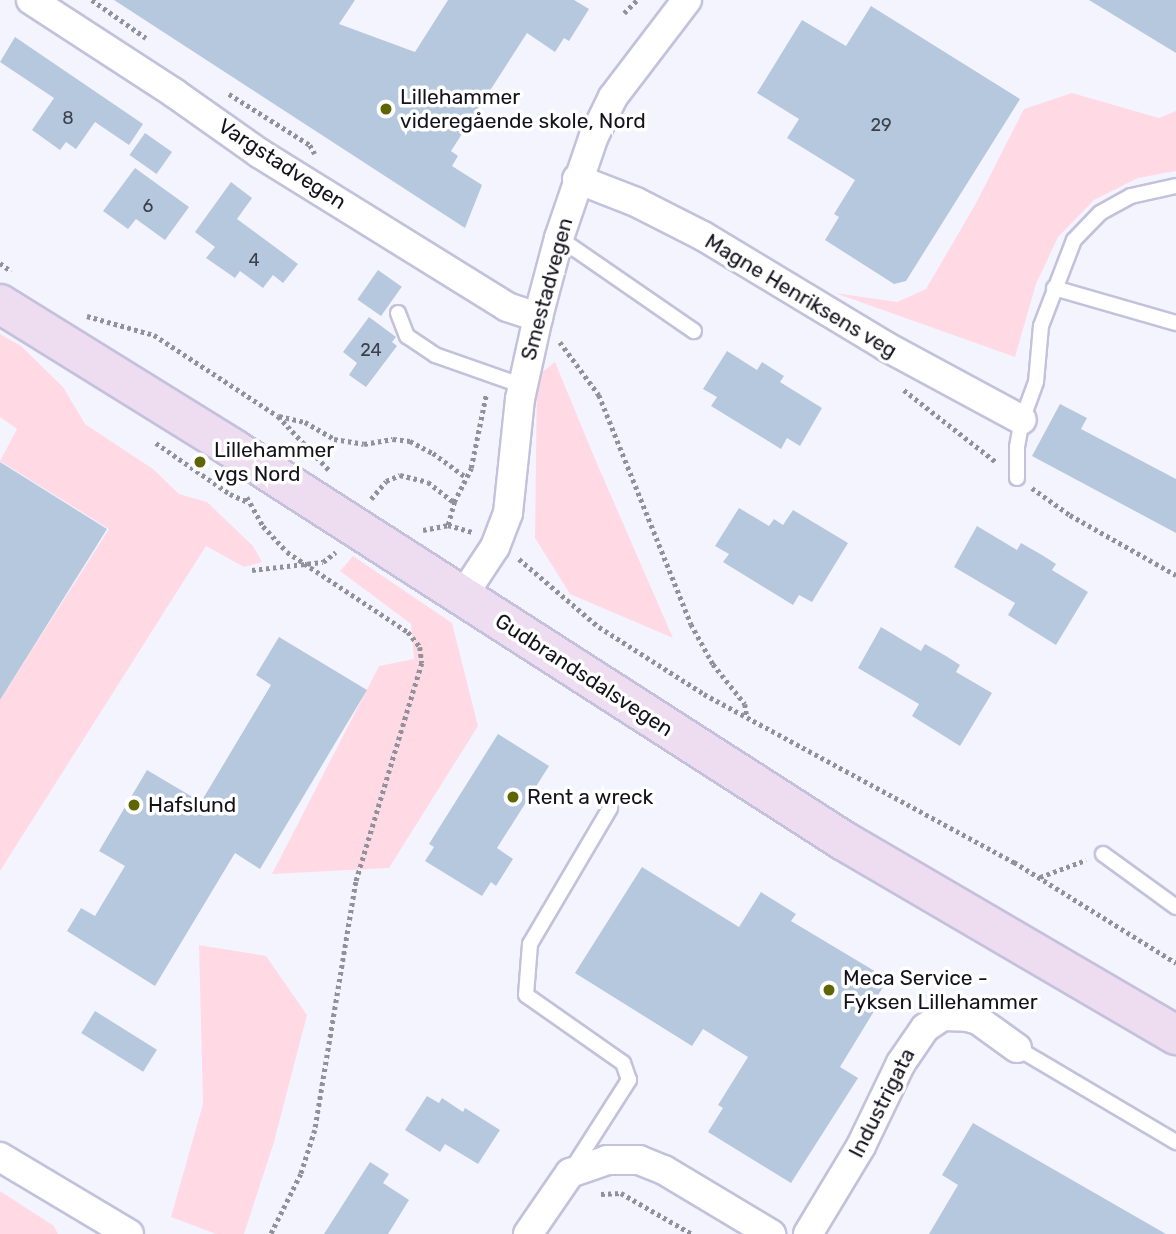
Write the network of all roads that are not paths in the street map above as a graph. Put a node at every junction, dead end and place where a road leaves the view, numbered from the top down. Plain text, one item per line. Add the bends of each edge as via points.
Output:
1 (31, 0) edge
2 (687, 0) edge
3 (578, 179) junction
4 (1176, 186) edge
5 (559, 238) junction
6 (1054, 288) junction
7 (10, 291) edge
8 (398, 313) dead end
9 (538, 317) junction
10 (1176, 323) edge
11 (694, 331) dead end
12 (523, 386) junction
13 (1022, 420) junction
14 (1017, 478) road end
15 (462, 597) junction
16 (610, 808) dead end
17 (1103, 854) road end
18 (1176, 907) edge
19 (1176, 1035) edge
20 (1017, 1048) joint
21 (1176, 1142) edge
22 (0, 1157) edge
23 (570, 1173) junction
24 (128, 1234) edge
25 (528, 1234) edge
26 (771, 1234) edge
27 (808, 1234) edge

1 - 9 street, Vargstadvegen via 259,153 507,307
2 - 3 street, Smestadvegen via 613,97
3 - 5 street, Smestadvegen
3 - 13 street, Magne Henriksens veg via 703,236 887,347
4 - 6 lane via 1131,196 1100,213 1074,240
5 - 9 street, Smestadvegen
5 - 11 lane
6 - 10 lane
6 - 13 lane via 1041,327 1036,382
7 - 15 main road, Gudbrandsdalsvegen via 232,448
8 - 12 lane via 407,336 435,355
9 - 12 street, Smestadvegen
12 - 15 street, Smestadvegen via 508,513 495,547
13 - 14 lane
15 - 19 main road, Gudbrandsdalsvegen via 844,841
16 - 23 lane via 530,944 526,995 623,1063 629,1080
17 - 18 lane
20 - 21 lane
20 - 27 street, Industrigata via 967,1017 943,1016 925,1028 901,1063 861,1146
22 - 24 street
23 - 25 street
23 - 26 street via 607,1160 639,1160 664,1170

